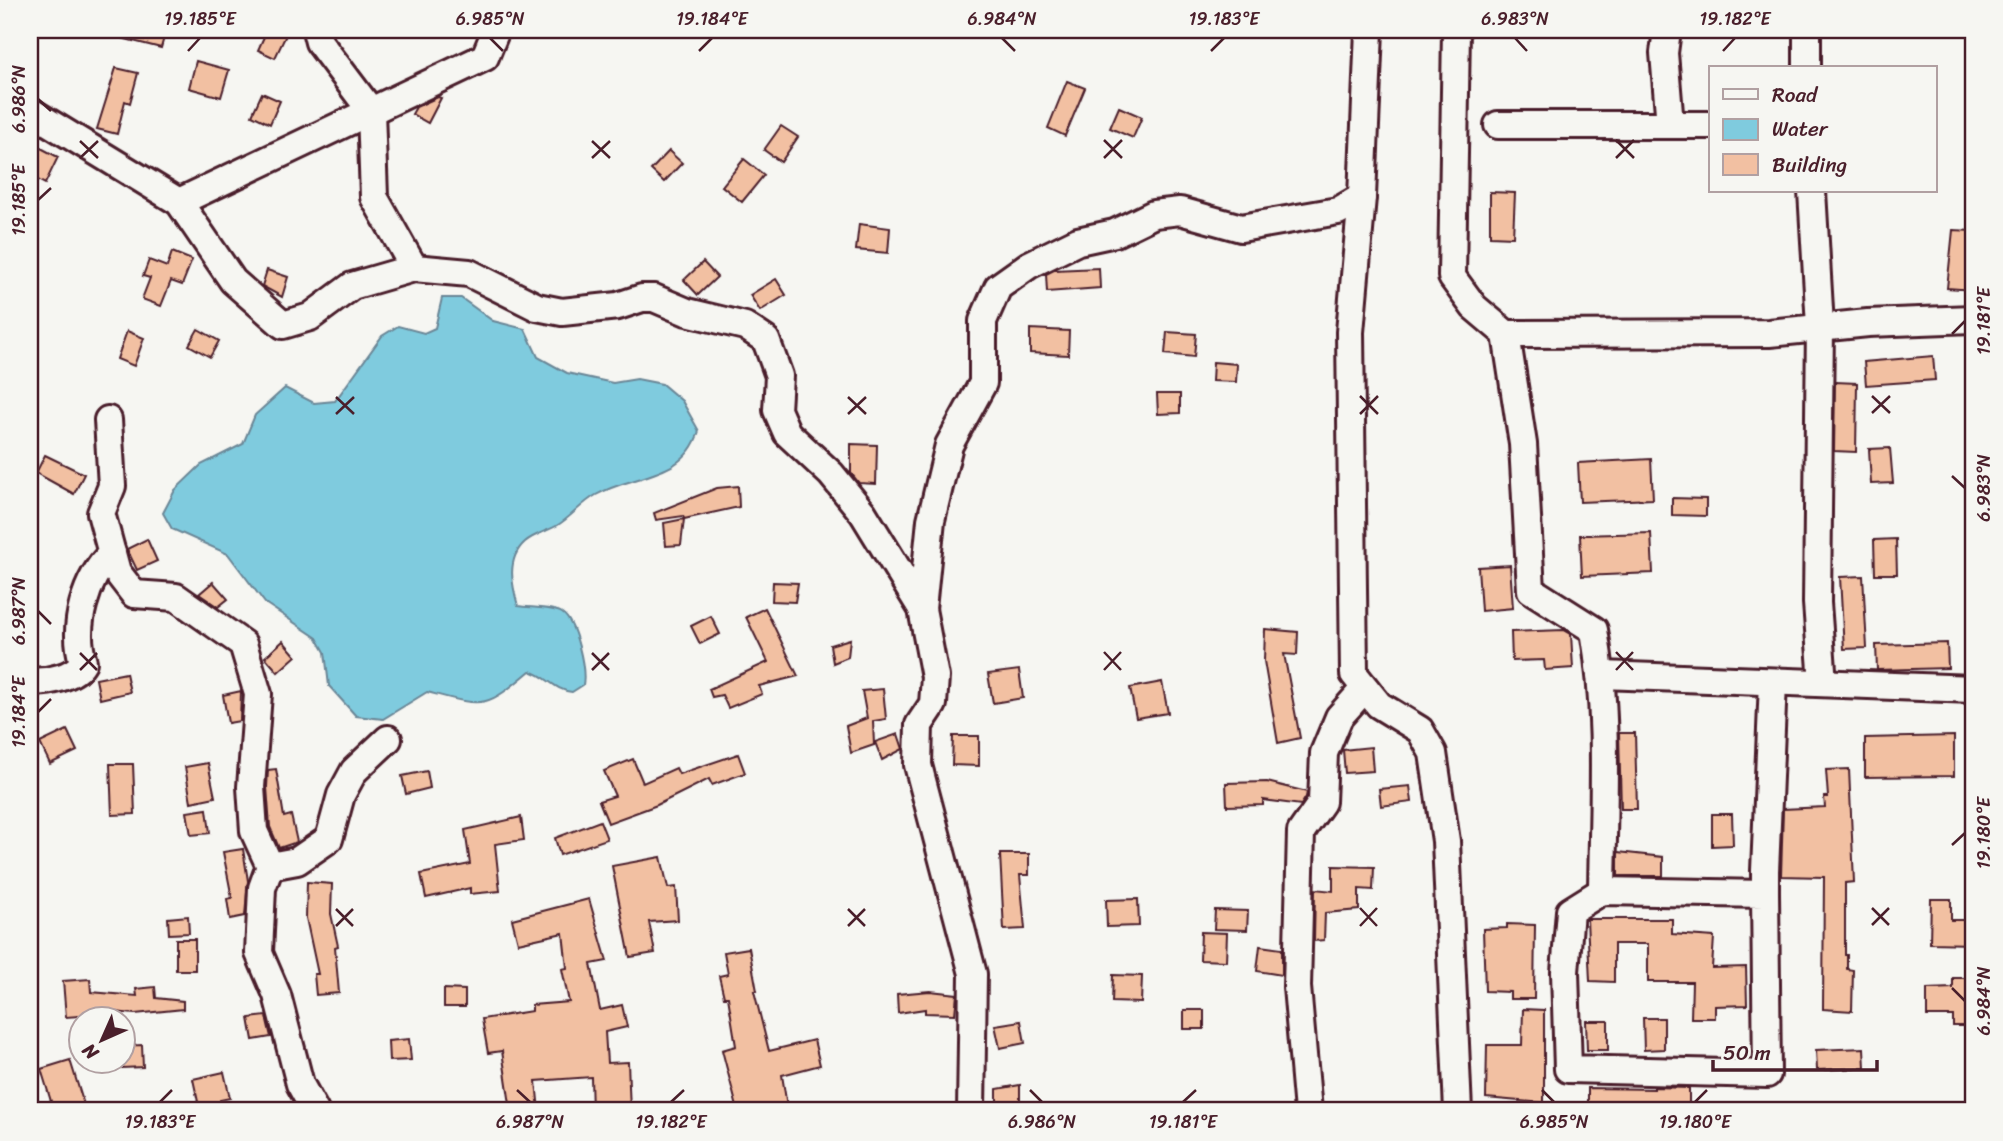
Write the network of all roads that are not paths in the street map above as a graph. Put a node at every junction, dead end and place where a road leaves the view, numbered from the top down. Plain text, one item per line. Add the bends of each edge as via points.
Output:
1 (316, 30) edge
2 (496, 30) edge
3 (1369, 30) edge
4 (1456, 30) edge
5 (1667, 30) edge
6 (1807, 30) edge
7 (1807, 66) edge
8 (30, 111) edge
9 (371, 111) junction
10 (1498, 125) dead end
11 (1670, 125) junction
12 (1709, 125) edge
13 (1811, 192) edge
14 (1362, 197) junction
15 (178, 202) junction
16 (414, 268) junction
17 (1973, 319) edge
18 (1820, 326) junction
19 (1506, 334) junction
20 (107, 420) dead end
21 (112, 553) junction
22 (922, 609) junction
23 (1602, 676) junction
24 (30, 681) edge
25 (1773, 682) junction
26 (1823, 683) junction
27 (1365, 688) junction
28 (1973, 690) edge
29 (388, 739) dead end
30 (270, 866) junction
31 (1602, 891) junction
32 (1765, 894) junction
33 (315, 1111) edge
34 (971, 1111) edge
35 (1308, 1111) edge
36 (1458, 1111) edge

1 - 9 street via 319,42
2 - 9 street via 485,57
3 - 14 street
4 - 19 street via 1452,277 1474,307
5 - 11 street via 1664,53
6 - 7 street
8 - 15 street
9 - 15 street
9 - 16 street via 374,197
10 - 11 street
11 - 12 street
13 - 18 street
14 - 22 street via 1338,211 1241,228 1180,211 1154,214 1115,233 1078,241 999,287 983,321 983,383 949,445 931,520
14 - 27 street via 1350,332 1354,674
15 - 16 street via 233,281 284,325 310,317 352,286
16 - 22 street via 469,273 537,307 562,312 654,298 757,331 766,340 779,376 777,410 787,433 831,474 863,513
17 - 18 street
18 - 19 street via 1769,333
18 - 26 street via 1817,591
19 - 23 street via 1523,444 1531,590 1594,630
20 - 21 street via 112,486 101,513
21 - 24 street via 98,567 87,592 78,643 83,662 79,670
21 - 30 street via 117,572 134,594 176,597 243,644 258,694 251,765 254,831
22 - 34 street via 934,677 933,704 919,725 918,765 973,974
23 - 25 street
23 - 31 street
25 - 26 street
25 - 32 street
26 - 28 street
27 - 35 street via 1339,717 1324,753 1322,802 1301,832 1297,987
27 - 36 street via 1379,705 1420,730 1433,753 1446,841
29 - 30 street via 354,771 341,795 329,839 297,861
30 - 33 street via 262,888 259,953 276,995 300,1084
31 - 32 street
31 - 32 street via 1570,911 1565,972 1568,1069 1767,1074

